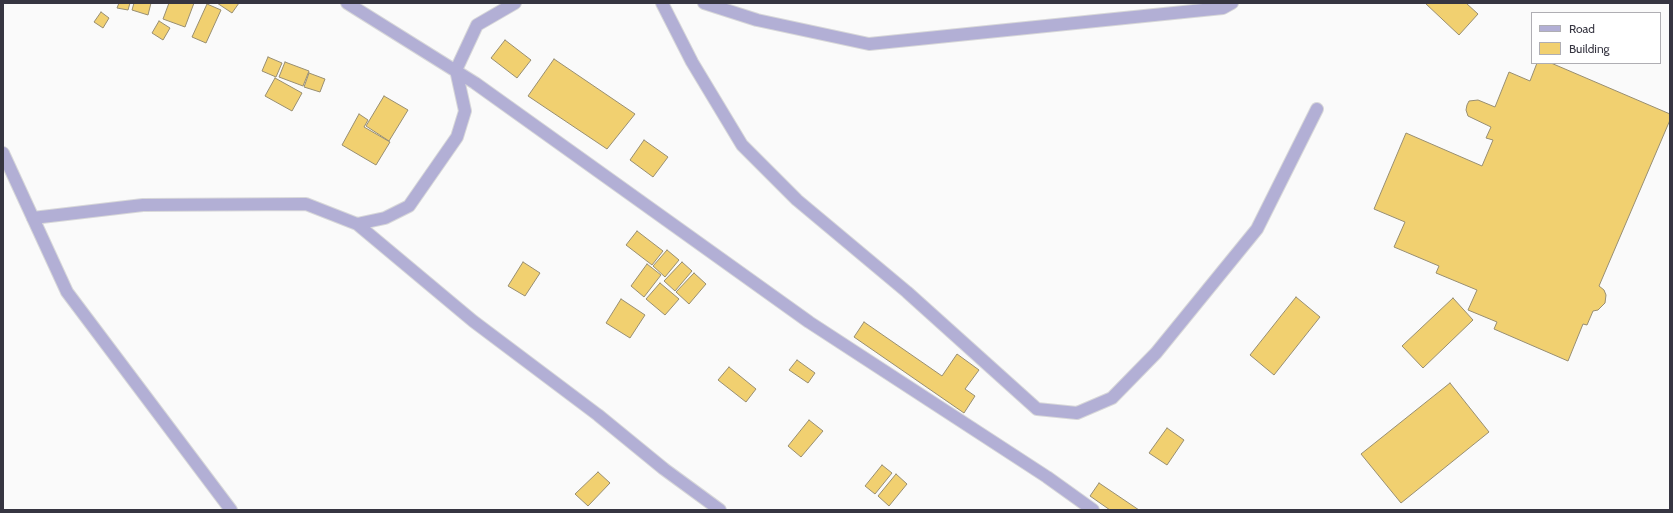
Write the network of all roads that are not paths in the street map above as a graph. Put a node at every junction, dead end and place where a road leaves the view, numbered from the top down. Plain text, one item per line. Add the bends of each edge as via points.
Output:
1 (347, 3) edge
2 (515, 3) edge
3 (662, 3) edge
4 (704, 3) edge
5 (1232, 3) edge
6 (456, 70) junction
7 (1317, 109) dead end
8 (3, 153) edge
9 (33, 218) junction
10 (358, 224) junction
11 (231, 510) edge
12 (720, 510) edge
13 (1093, 510) edge

1 - 6 street
2 - 6 street via 477,25
3 - 7 street via 692,62 742,145 797,200 907,292 1037,409 1077,413 1112,398 1156,353 1257,229
4 - 5 street via 757,20 869,44 1223,8
6 - 10 street via 465,111 457,137 409,206 385,218
6 - 13 street via 809,322 1048,477
8 - 9 street
9 - 10 street via 143,205 306,204
9 - 11 street via 67,292
10 - 12 street via 473,321

